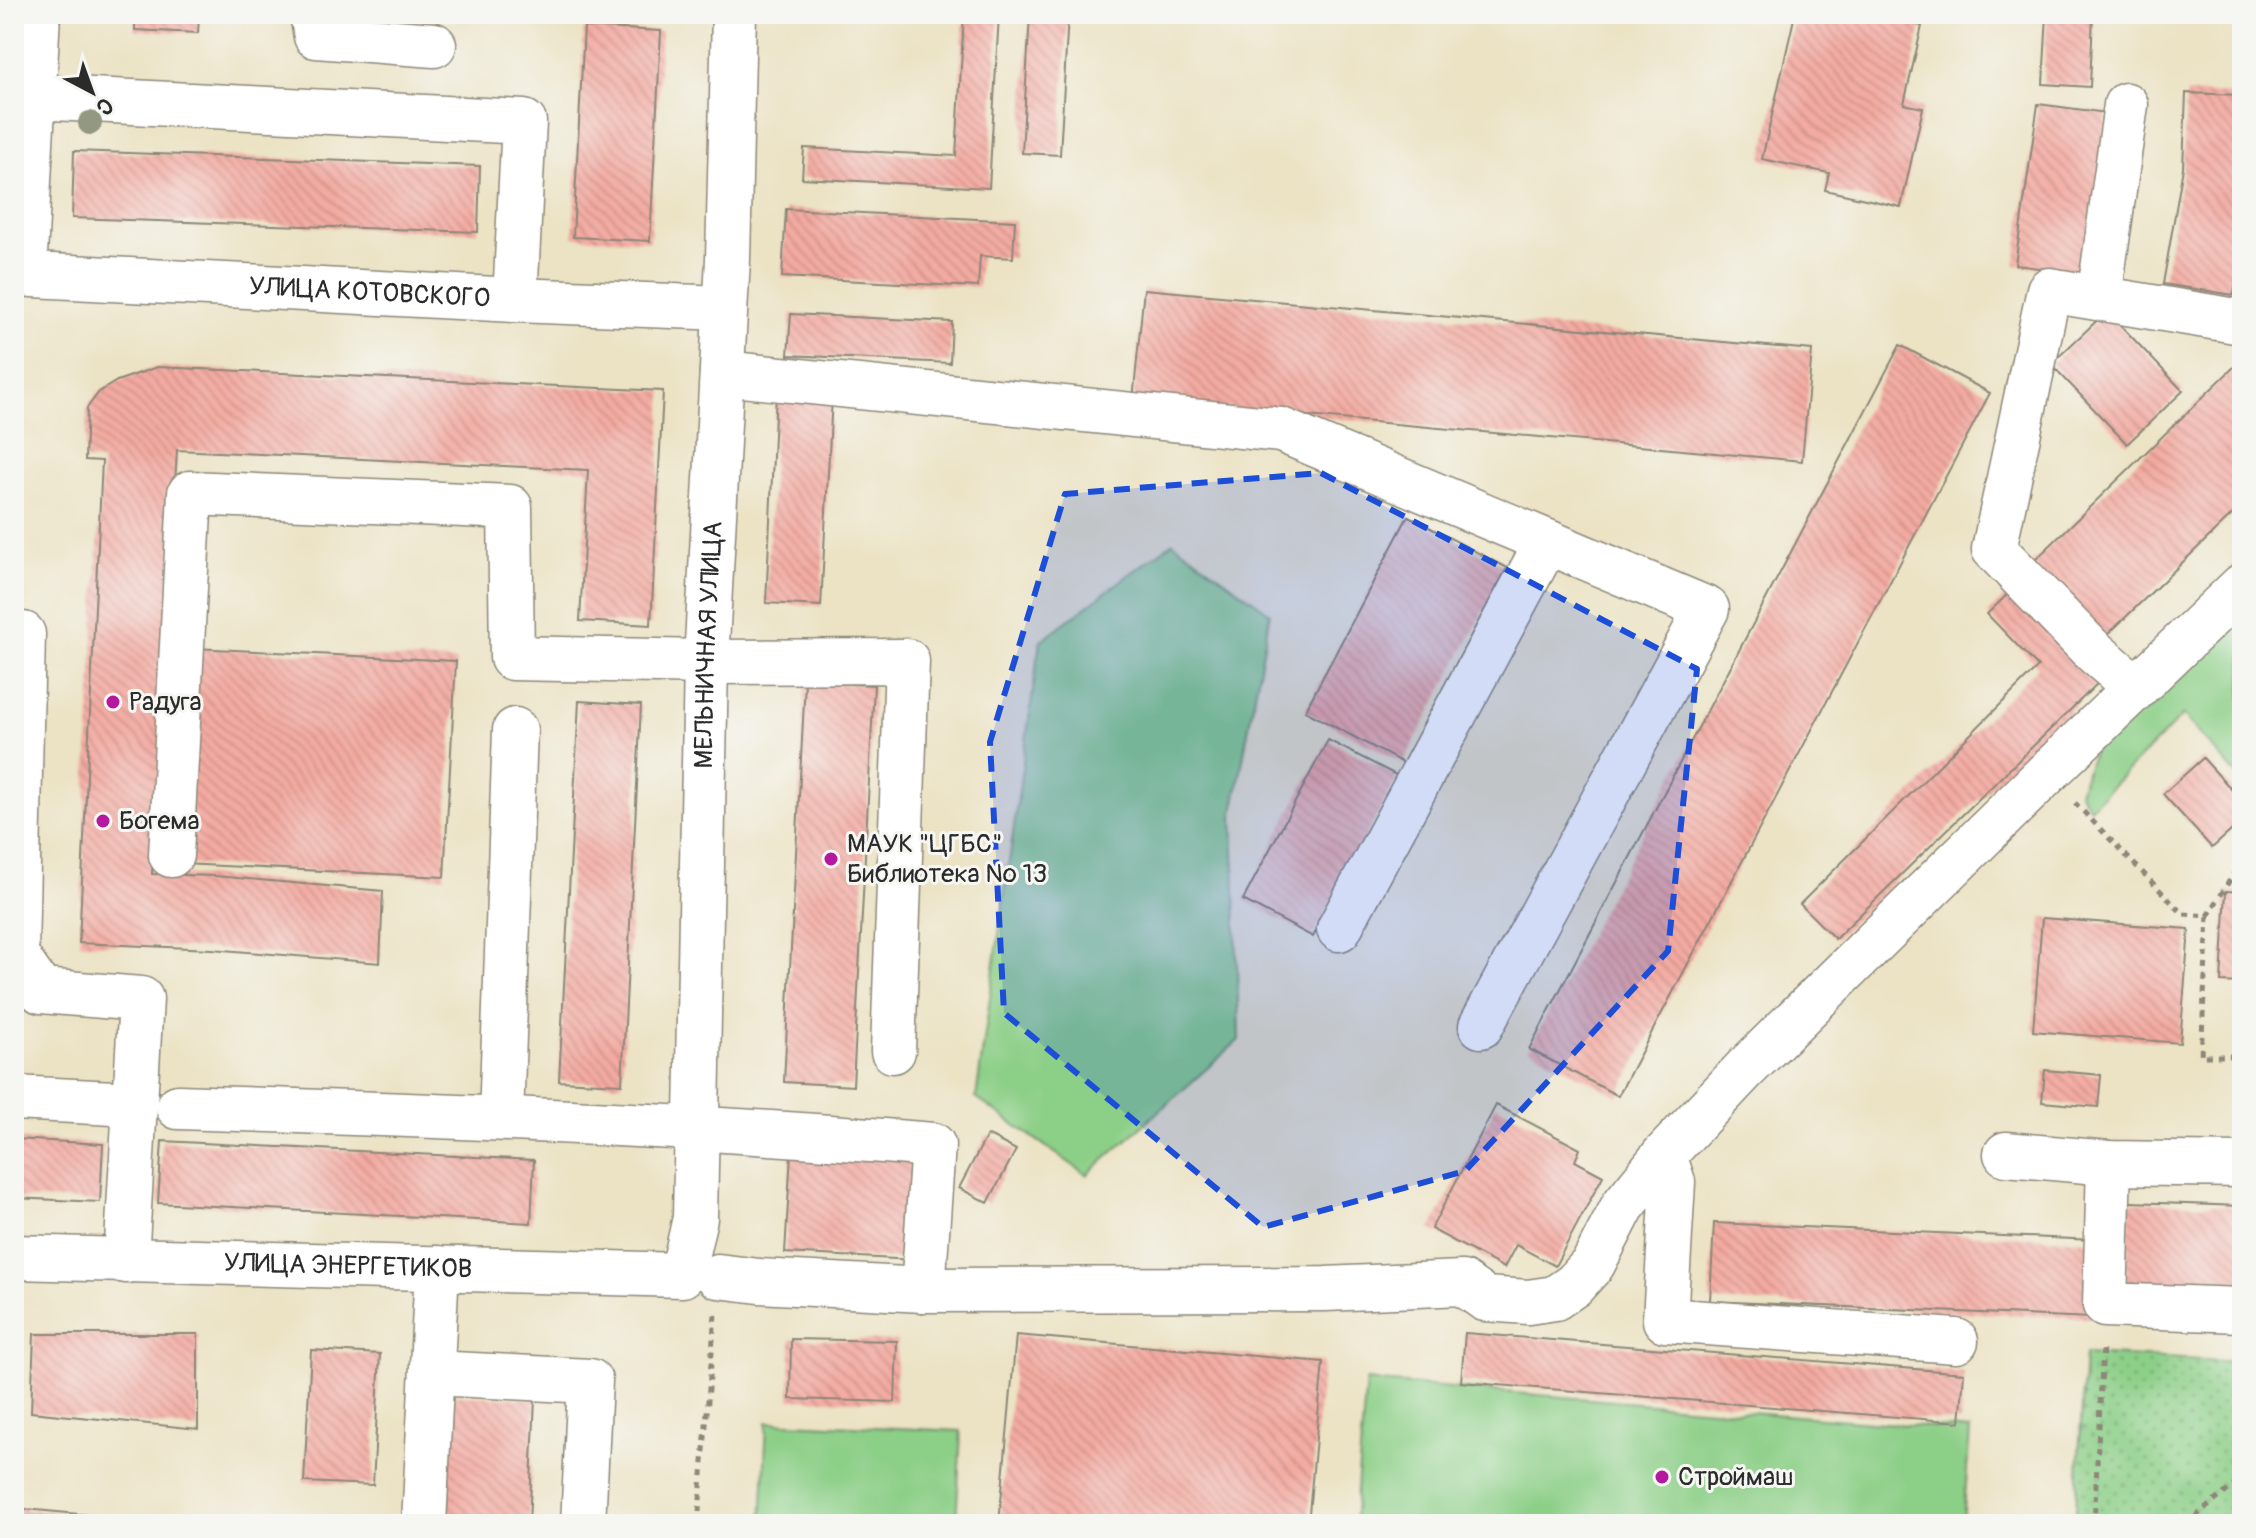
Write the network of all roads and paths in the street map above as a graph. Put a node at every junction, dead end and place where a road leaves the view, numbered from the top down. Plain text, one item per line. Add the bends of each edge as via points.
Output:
1 (38, 14) edge
2 (312, 14) edge
3 (734, 14) edge
4 (434, 45) dead end
5 (33, 97) junction
6 (2126, 105) dead end
7 (19, 274) edge
8 (2099, 298) junction
9 (515, 300) junction
10 (725, 308) junction
11 (2242, 322) edge
12 (722, 373) junction
13 (1547, 542) junction
14 (2242, 586) edge
15 (23, 634) dead end
16 (706, 662) junction
17 (2135, 687) junction
18 (515, 730) dead end
19 (2046, 774) junction
20 (171, 855) dead end
21 (2242, 860) edge
22 (2208, 916) junction
23 (1339, 929) dead end
24 (1481, 1026) dead end
25 (893, 1051) dead end
26 (2242, 1056) edge
27 (14, 1098) edge
28 (135, 1104) junction
29 (178, 1107) dead end
30 (501, 1118) junction
31 (698, 1128) junction
32 (2006, 1154) dead end
33 (1664, 1155) junction
34 (2109, 1163) junction
35 (2242, 1165) edge
36 (14, 1257) edge
37 (126, 1261) junction
38 (437, 1268) junction
39 (700, 1276) junction
40 (923, 1290) junction
41 (2105, 1305) junction
42 (2242, 1310) edge
43 (1956, 1341) dead end
44 (433, 1373) junction
45 (2242, 1479) edge
46 (424, 1524) edge
47 (583, 1524) edge
48 (698, 1524) edge
49 (2094, 1524) edge
50 (2186, 1524) edge

1 - 5 street
2 - 4 street via 316,36
3 - 10 street, МЕЛЬНИЧНАЯ УЛИЦА
5 - 7 street
5 - 9 street via 524,122
6 - 8 street
7 - 9 street, УЛИЦА КОТОВСКОГО
8 - 11 street
8 - 17 street via 2049,290 1994,549
9 - 10 street, УЛИЦА КОТОВСКОГО
10 - 12 street, МЕЛЬНИЧНАЯ УЛИЦА
12 - 13 street via 1281,430
12 - 16 street, МЕЛЬНИЧНАЯ УЛИЦА
13 - 23 street
13 - 24 street via 1707,609
14 - 17 street, УЛИЦА ЭНЕРГЕТИКОВ
15 - 28 street via 16,955 41,991 141,999
16 - 20 street via 512,658 510,507 190,493
16 - 25 street via 907,661
16 - 31 street, МЕЛЬНИЧНАЯ УЛИЦА
17 - 19 street, УЛИЦА ЭНЕРГЕТИКОВ
18 - 30 street
19 - 22 path via 2183,914
19 - 33 street, УЛИЦА ЭНЕРГЕТИКОВ
21 - 22 path
22 - 26 path via 2201,1056
27 - 28 street
28 - 37 street
29 - 30 street
30 - 31 street
31 - 39 street, МЕЛЬНИЧНАЯ УЛИЦА via 695,1218
31 - 40 street via 933,1145
32 - 34 street
33 - 40 street, УЛИЦА ЭНЕРГЕТИКОВ via 1623,1206 1593,1264 1555,1298 1485,1299 1462,1283 1325,1289
33 - 43 street via 1673,1182 1665,1320
34 - 35 street
34 - 41 street
36 - 37 street, УЛИЦА ЭНЕРГЕТИКОВ
37 - 38 street, УЛИЦА ЭНЕРГЕТИКОВ
38 - 39 street, УЛИЦА ЭНЕРГЕТИКОВ
38 - 44 street
39 - 40 street, УЛИЦА ЭНЕРГЕТИКОВ
39 - 48 path
41 - 42 street
41 - 49 path
44 - 46 street
44 - 47 street via 590,1381
45 - 50 path

